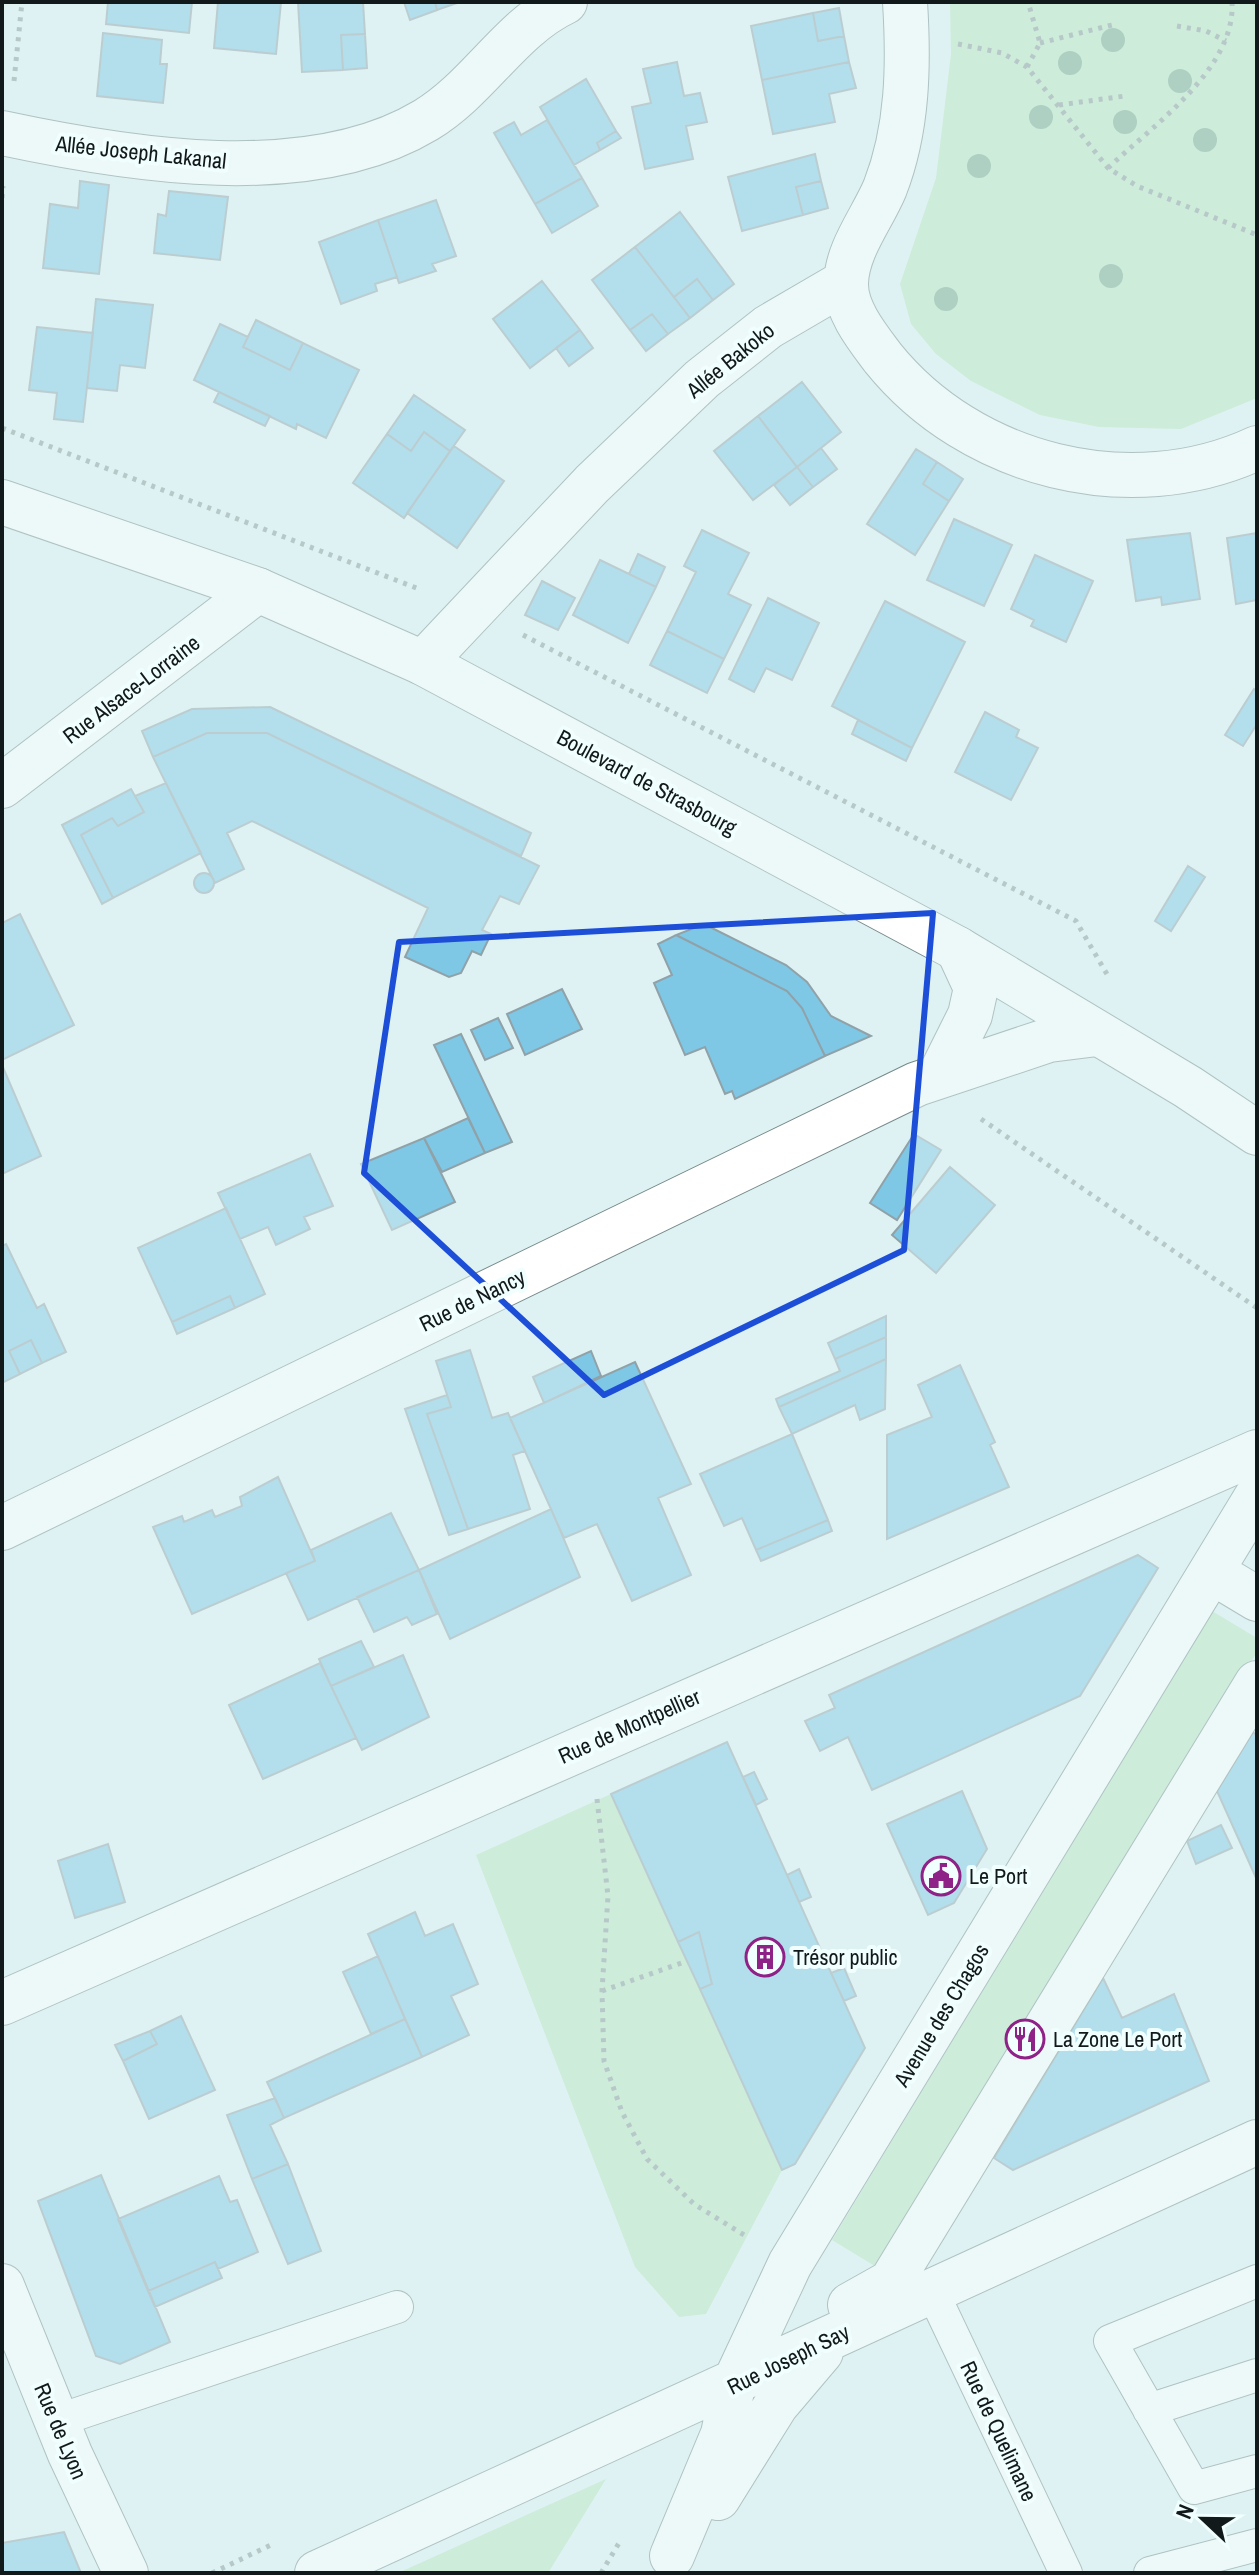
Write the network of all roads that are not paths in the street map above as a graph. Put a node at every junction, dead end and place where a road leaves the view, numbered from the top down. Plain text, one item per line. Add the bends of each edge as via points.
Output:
1 (565, 2) edge
2 (905, 2) edge
3 (525, 13) edge
4 (2, 133) edge
5 (845, 282) junction
6 (1257, 448) edge
7 (2, 502) edge
8 (258, 590) junction
9 (423, 663) junction
10 (2, 786) edge
11 (958, 949) junction
12 (1097, 1034) junction
13 (941, 1073) junction
14 (1257, 1133) edge
15 (1257, 1452) edge
16 (1257, 1496) edge
17 (2, 1528) edge
18 (1212, 1572) junction
19 (1257, 1599) edge
20 (1257, 1683) edge
21 (2, 2003) edge
22 (1257, 2142) edge
23 (1257, 2281) edge
24 (2, 2286) edge
25 (931, 2289) junction
26 (397, 2307) dead end
27 (845, 2319) junction
28 (1257, 2375) edge
29 (733, 2386) junction
30 (1149, 2410) junction
31 (56, 2421) junction
32 (1257, 2471) edge
33 (1257, 2545) edge
34 (666, 2564) edge
35 (126, 2573) edge
36 (317, 2573) edge
37 (1066, 2573) edge
38 (1150, 2573) edge

1 - 3 street, Allée Joseph Lakanal
2 - 5 street via 903,125 886,185 854,249
3 - 4 street, Allée Joseph Lakanal via 470,86 427,119 385,140 303,160 204,163
5 - 6 street via 854,315 906,385 939,414 1010,451 1097,474 1167,475
5 - 9 street, Allée Bakoko via 768,327 702,379 592,484
7 - 8 street, Boulevard de Strasbourg
8 - 9 street, Boulevard de Strasbourg
8 - 10 street, Rue Alsace-Lorraine
9 - 11 street, Boulevard de Strasbourg
11 - 12 street, Boulevard de Strasbourg
11 - 13 street via 976,988 970,1015
12 - 13 street, Rue de Nancy via 1049,1040
12 - 14 street, Boulevard de Strasbourg
13 - 17 street, Rue de Nancy
15 - 21 street, Rue de Montpellier
16 - 18 street, Avenue des Chagos
18 - 19 street
18 - 29 street, Avenue des Chagos via 790,2264
20 - 27 street via 891,2282
22 - 25 street, Rue Joseph Say
23 - 30 lane via 1110,2341
24 - 31 street, Rue de Lyon
25 - 27 street, Rue Joseph Say
25 - 37 lane, Rue de Quelimane
26 - 31 lane
27 - 29 street, Rue Joseph Say
27 - 34 street, Avenue des Chagos via 789,2388 731,2480
28 - 30 lane
29 - 34 street, Avenue des Chagos via 723,2434
29 - 36 street, Rue Joseph Say
30 - 32 lane via 1194,2488
31 - 35 street, Rue de Lyon
33 - 38 lane

